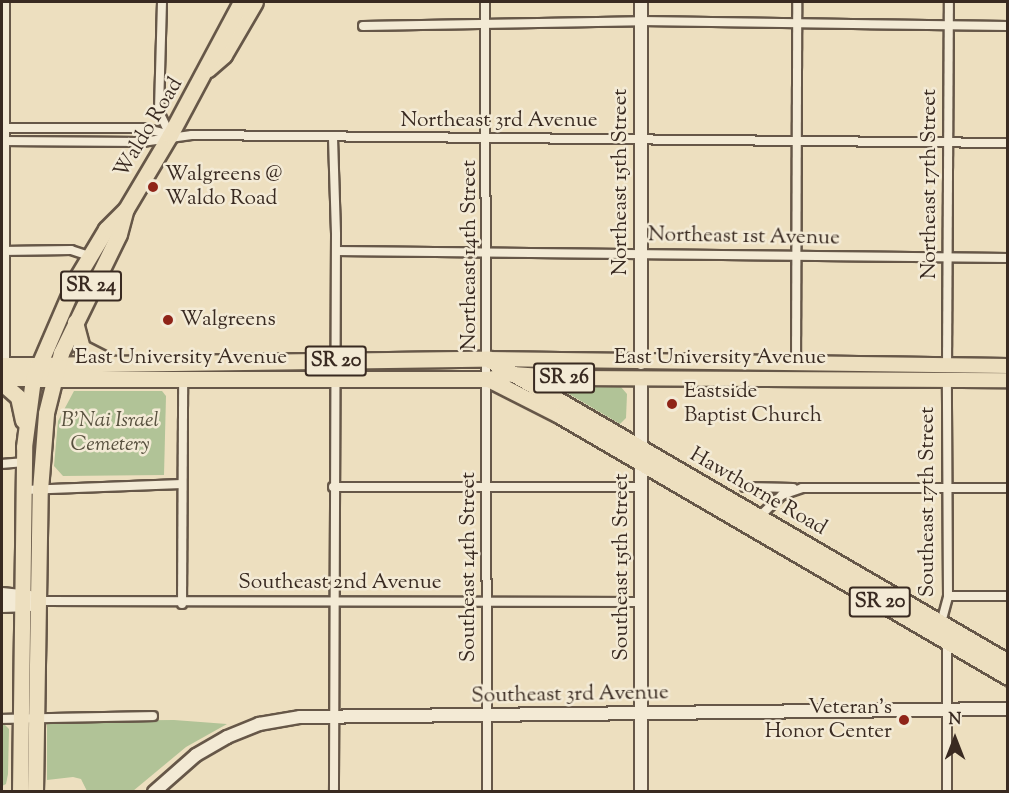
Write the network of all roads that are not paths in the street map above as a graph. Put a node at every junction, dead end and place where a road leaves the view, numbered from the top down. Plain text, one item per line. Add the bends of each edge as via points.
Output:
1 (5, 2) edge
2 (162, 2) edge
3 (242, 2) edge
4 (255, 2) edge
5 (485, 2) edge
6 (641, 2) edge
7 (797, 2) edge
8 (949, 2) edge
9 (641, 21) junction
10 (797, 23) junction
11 (487, 24) junction
12 (363, 26) dead end
13 (949, 26) junction
14 (1008, 26) edge
15 (208, 69) junction
16 (4, 128) edge
17 (90, 128) junction
18 (170, 135) junction
19 (333, 138) junction
20 (488, 138) junction
21 (796, 139) junction
22 (641, 140) junction
23 (4, 141) edge
24 (89, 141) junction
25 (948, 142) junction
26 (1008, 143) edge
27 (126, 208) junction
28 (2, 251) edge
29 (336, 251) junction
30 (488, 251) junction
31 (641, 253) junction
32 (90, 256) junction
33 (796, 256) junction
34 (948, 258) junction
35 (1008, 258) edge
36 (75, 321) junction
37 (488, 359) junction
38 (334, 361) junction
39 (184, 363) junction
40 (641, 363) junction
41 (119, 364) junction
42 (796, 364) junction
43 (3, 365) edge
44 (1008, 366) edge
45 (35, 372) junction
46 (55, 372) junction
47 (947, 373) junction
48 (513, 374) junction
49 (334, 378) junction
50 (488, 379) junction
51 (641, 379) junction
52 (796, 379) junction
53 (183, 380) junction
54 (1008, 380) edge
55 (2, 381) edge
56 (25, 434) junction
57 (641, 455) junction
58 (24, 462) junction
59 (2, 464) edge
60 (182, 484) junction
61 (333, 487) junction
62 (487, 487) junction
63 (641, 487) junction
64 (745, 487) dead end
65 (802, 488) junction
66 (1008, 488) edge
67 (947, 489) junction
68 (32, 490) junction
69 (755, 522) junction
70 (2, 594) edge
71 (948, 596) junction
72 (1008, 596) edge
73 (24, 601) junction
74 (39, 601) junction
75 (486, 602) junction
76 (641, 602) junction
77 (182, 604) junction
78 (333, 604) junction
79 (2, 606) edge
80 (941, 623) junction
81 (947, 642) junction
82 (1008, 662) edge
83 (1008, 676) edge
84 (947, 710) junction
85 (1008, 710) edge
86 (641, 714) junction
87 (153, 716) dead end
88 (334, 716) junction
89 (486, 716) junction
90 (2, 719) edge
91 (29, 719) junction
92 (20, 792) edge
93 (35, 792) edge
94 (154, 792) edge
95 (334, 792) edge
96 (487, 792) edge
97 (641, 792) edge
98 (947, 792) edge

1 - 16 street
2 - 18 street via 159,112
3 - 15 highway, Waldo Road / SR 24 via 214,48
4 - 15 highway, Waldo Road / SR 24 via 224,55
5 - 11 street
6 - 9 street, Northeast 15th Street
7 - 10 street
8 - 13 street, Northeast 17th Street
9 - 10 street
9 - 11 street
9 - 22 street, Northeast 15th Street
10 - 13 street
10 - 21 street
11 - 12 street
11 - 20 street, Northeast 14th Street
13 - 14 street
13 - 25 street, Northeast 17th Street
15 - 18 highway, Waldo Road / SR 24
16 - 17 street, Northeast 3rd Avenue
16 - 23 street
17 - 18 street, Northeast 3rd Avenue via 143,128
17 - 24 street
18 - 19 street, Northeast 3rd Avenue
18 - 24 street, Northeast 3rd Avenue via 142,142
18 - 27 highway, Waldo Road / SR 24
19 - 20 street, Northeast 3rd Avenue
19 - 29 street
20 - 22 street, Northeast 3rd Avenue
20 - 30 street, Northeast 14th Street
21 - 22 street, Northeast 3rd Avenue
21 - 25 street, Northeast 3rd Avenue
21 - 33 street
22 - 31 street, Northeast 15th Street
23 - 24 street, Northeast 3rd Avenue
23 - 28 street
25 - 26 street, Northeast 3rd Avenue
25 - 34 street, Northeast 17th Street
27 - 32 highway, Waldo Road / SR 24 via 106,229
27 - 36 highway, Waldo Road / SR 24 via 119,234
28 - 32 street via 71,250
28 - 43 street
29 - 30 street, Northeast 1st Avenue
29 - 38 street
30 - 31 street, Northeast 1st Avenue
30 - 37 street, Northeast 14th Street
31 - 33 street, Northeast 1st Avenue via 705,258
31 - 40 street, Northeast 15th Street
32 - 45 highway, Waldo Road / SR 24
33 - 34 street, Northeast 1st Avenue
33 - 42 street
34 - 35 street, Northeast 1st Avenue
34 - 47 street, Northeast 17th Street
36 - 41 highway via 75,335 82,348
36 - 46 highway, Waldo Road / SR 24
37 - 38 highway, East University Avenue / SR 20
37 - 40 main road, East University Avenue / SR 26
37 - 48 highway, Hawthorne Road / SR 20
37 - 50 street, Northeast 14th Street
38 - 39 highway, East University Avenue / SR 20
38 - 49 street
39 - 41 highway, East University Avenue / SR 20
39 - 53 street
40 - 42 main road, East University Avenue / SR 26
40 - 51 main road
41 - 46 highway, East University Avenue / SR 20
42 - 47 main road, East University Avenue / SR 26
42 - 52 main road
43 - 45 main road, East University Avenue / SR 20
44 - 47 main road, East University Avenue / SR 26
45 - 46 highway, East University Avenue / SR 20
45 - 55 main road, East University Avenue / SR 20
45 - 56 highway, Waldo Road
46 - 53 highway, East University Avenue / SR 20
46 - 68 highway, Waldo Road
47 - 52 main road, East University Avenue / SR 26
47 - 54 main road, East University Avenue / SR 26
47 - 67 street, Southeast 17th Street
48 - 50 main road, East University Avenue / SR 26
48 - 51 main road, East University Avenue / SR 26
48 - 57 highway, Hawthorne Road / SR 20
49 - 50 highway, East University Avenue / SR 20
49 - 53 highway, East University Avenue / SR 20
49 - 61 street
50 - 57 highway, Hawthorne Road / SR 20
50 - 62 street, Southeast 14th Street
51 - 52 main road, East University Avenue / SR 26
51 - 57 street, Southeast 15th Street
53 - 60 street
55 - 56 highway via 18,397
56 - 58 highway
57 - 63 street, Southeast 15th Street
57 - 69 highway, Hawthorne Road / SR 20
58 - 59 street
58 - 68 highway
60 - 68 street
60 - 77 street
61 - 62 street
61 - 78 street
62 - 63 street
62 - 75 street, Southeast 14th Street
63 - 76 street, Southeast 15th Street
64 - 65 street
65 - 67 street
65 - 69 street via 782,495
66 - 67 street
67 - 71 street, Southeast 17th Street
68 - 73 highway
68 - 74 highway
69 - 80 highway, Hawthorne Road / SR 20
69 - 81 highway, Hawthorne Road / SR 20
70 - 73 street, Southeast 2nd Avenue
71 - 72 street
71 - 80 street, Southeast 17th Street
73 - 74 street, Southeast 2nd Avenue
73 - 79 street, Southeast 2nd Avenue
73 - 91 highway
74 - 77 street, Southeast 2nd Avenue
74 - 91 highway
75 - 76 street, Southeast 2nd Avenue
75 - 78 street, Southeast 2nd Avenue
75 - 89 street, Southeast 14th Street
76 - 86 street, Southeast 15th Street
77 - 78 street, Southeast 2nd Avenue
78 - 88 street
80 - 82 highway, Hawthorne Road / SR 20
81 - 83 highway, Hawthorne Road / SR 20
81 - 84 street
84 - 85 street, Southeast 3rd Avenue
84 - 86 street, Southeast 3rd Avenue
84 - 98 street
86 - 89 street, Southeast 3rd Avenue
86 - 97 street, Southeast 15th Street
87 - 91 street
88 - 89 street, Southeast 3rd Avenue
88 - 94 street, Southeast 3rd Avenue via 275,720 242,730 196,755
88 - 95 street
89 - 96 street, Southeast 14th Street
90 - 91 street
91 - 92 highway
91 - 93 highway

